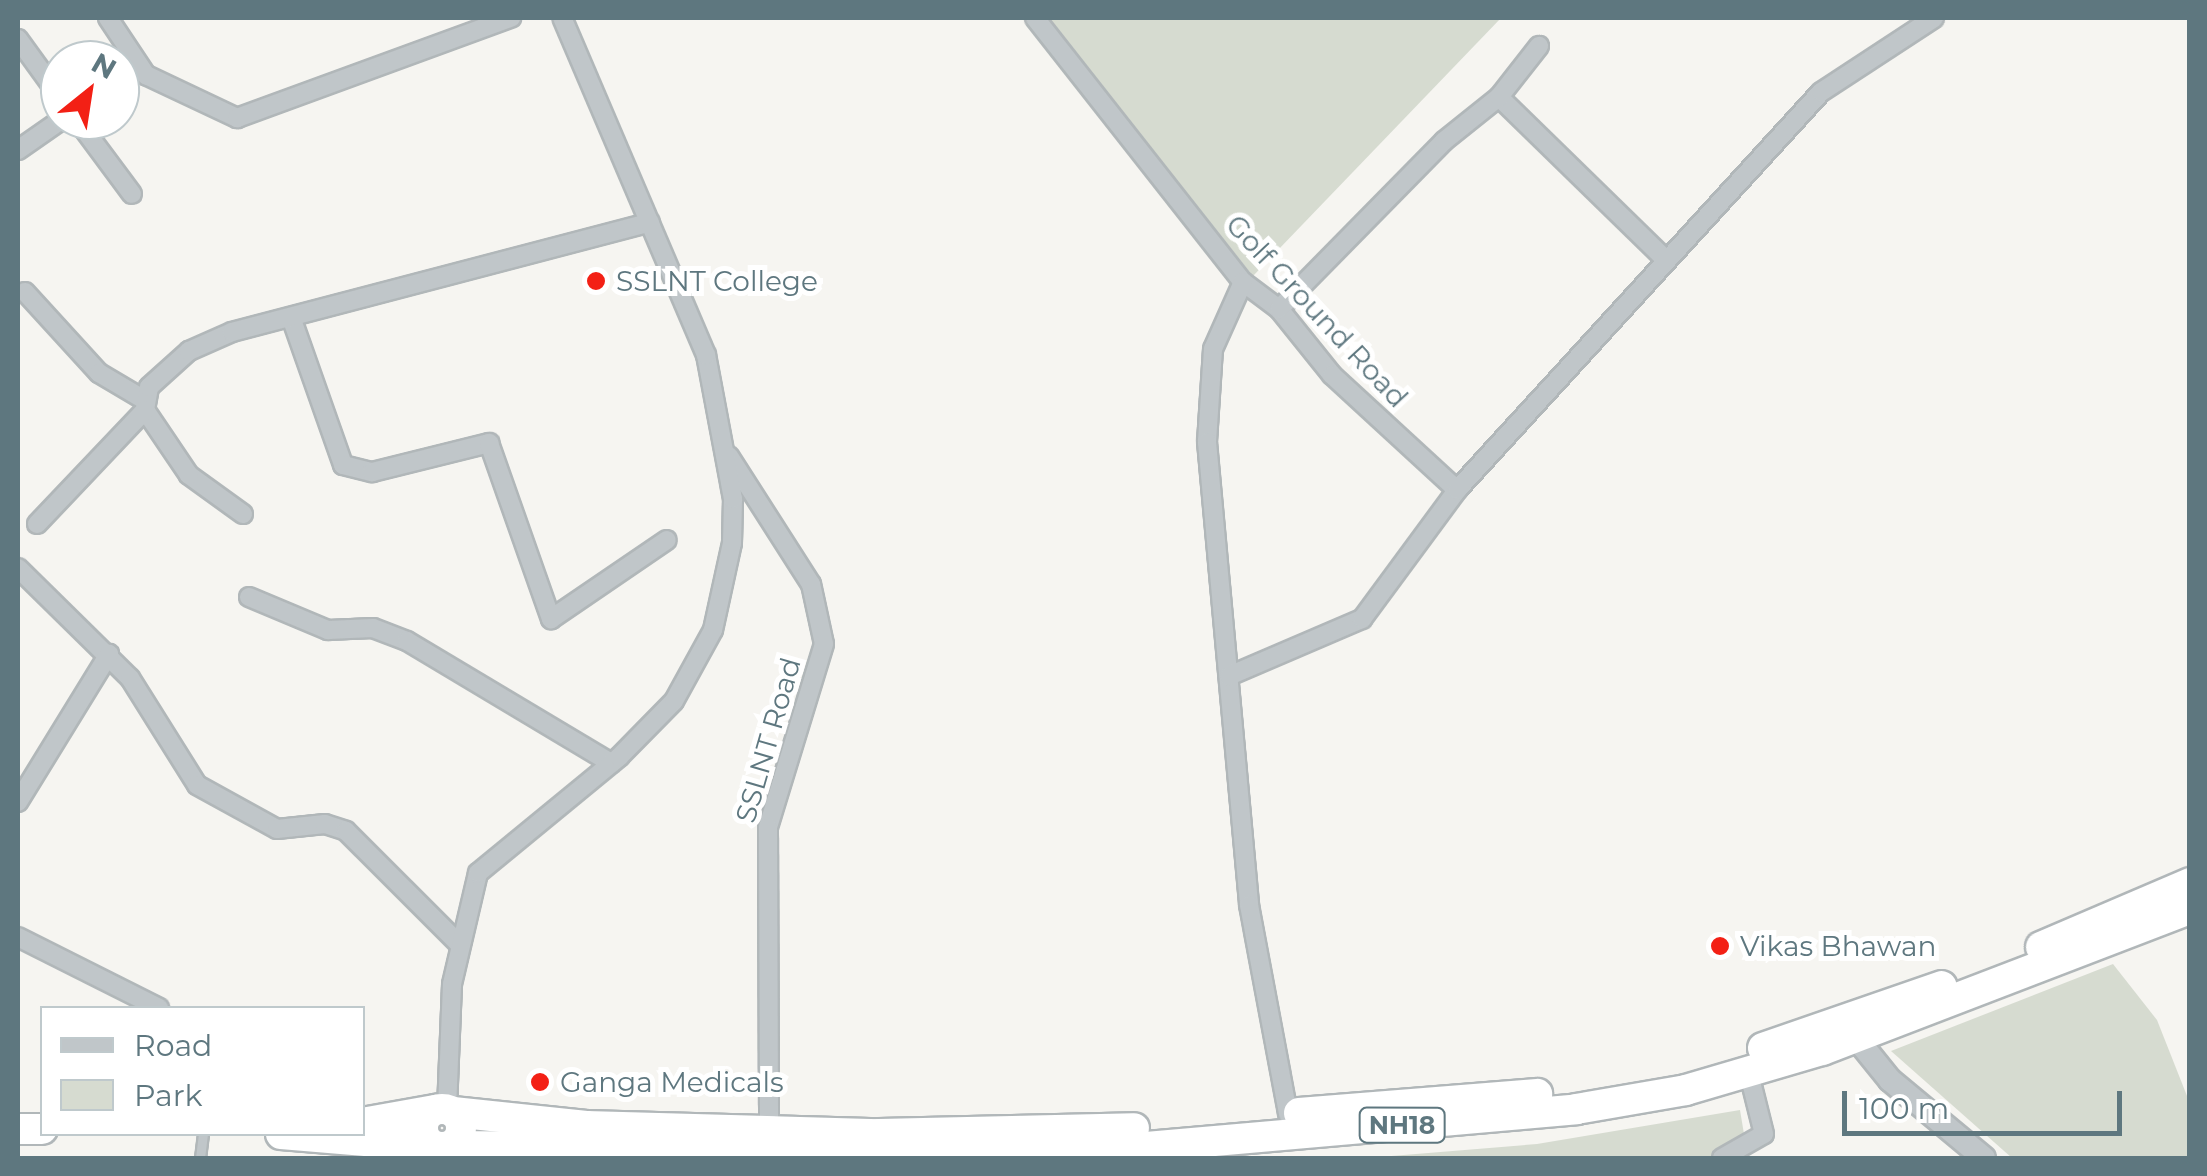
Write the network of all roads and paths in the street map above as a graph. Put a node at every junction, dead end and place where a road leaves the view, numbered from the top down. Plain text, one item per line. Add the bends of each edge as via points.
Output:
1 (108, 18) edge
2 (511, 18) edge
3 (562, 18) edge
4 (1036, 18) edge
5 (1934, 18) edge
6 (18, 39) edge
7 (1538, 46) dead end
8 (40, 69) edge
9 (1499, 97) junction
10 (40, 135) edge
11 (92, 140) edge
12 (18, 150) edge
13 (132, 194) dead end
14 (650, 222) junction
15 (1666, 260) junction
16 (1243, 282) junction
17 (25, 292) dead end
18 (1280, 309) junction
19 (292, 316) junction
20 (144, 404) junction
21 (726, 452) junction
22 (1457, 490) junction
23 (244, 514) dead end
24 (37, 524) dead end
25 (667, 540) dead end
26 (18, 568) edge
27 (249, 597) dead end
28 (109, 654) junction
29 (1229, 676) junction
30 (612, 763) junction
31 (18, 802) edge
32 (2190, 883) edge
33 (2190, 909) edge
34 (18, 937) edge
35 (460, 945) junction
36 (155, 1006) edge
37 (1849, 1030) junction
38 (1750, 1074) junction
39 (445, 1110) junction
40 (1288, 1114) junction
41 (365, 1123) edge
42 (320, 1136) edge
43 (771, 1142) junction
44 (443, 1150) edge
45 (633, 1154) edge
46 (834, 1156) edge
47 (1722, 1158) edge
48 (1984, 1158) edge

1 - 2 street via 146,75 237,118
3 - 14 street
4 - 16 street, Golf Ground Road
5 - 15 street via 1820,92
6 - 8 street
7 - 9 street
9 - 15 street
9 - 18 street via 1444,140
10 - 12 street
11 - 13 street
14 - 19 street
14 - 21 street via 706,355
15 - 22 street
16 - 18 street, Golf Ground Road
16 - 29 street via 1213,349 1207,442
17 - 20 street via 99,373
18 - 22 street, Golf Ground Road via 1332,375
19 - 20 street via 188,351
19 - 25 street via 343,466 372,472 489,443 551,619
20 - 23 street via 179,464
20 - 24 street
21 - 30 street via 732,543 713,630 674,701
21 - 43 street, SSLNT Road via 810,584 824,644 768,827
22 - 29 street via 1362,619
26 - 28 street
27 - 30 street via 328,630 373,628 407,641
28 - 31 street
28 - 35 street via 147,699 169,749 197,785 277,829 325,824 346,831
29 - 40 street via 1249,904
30 - 35 street via 478,873
32 - 37 highway, NH18
33 - 37 highway, NH18
34 - 36 street
35 - 39 street
37 - 38 highway, NH18
37 - 40 highway, NH18 via 1598,1086
37 - 48 street via 1922,1110
38 - 46 highway, NH18 via 1630,1102 1488,1120 1089,1152
38 - 47 street via 1764,1134
39 - 41 highway, NH18
39 - 43 highway, NH18
39 - 44 highway via 461,1133
40 - 43 highway, NH18 via 1051,1132
42 - 44 highway, NH18
43 - 45 highway, NH18
43 - 46 highway, NH18
44 - 45 highway, NH18

